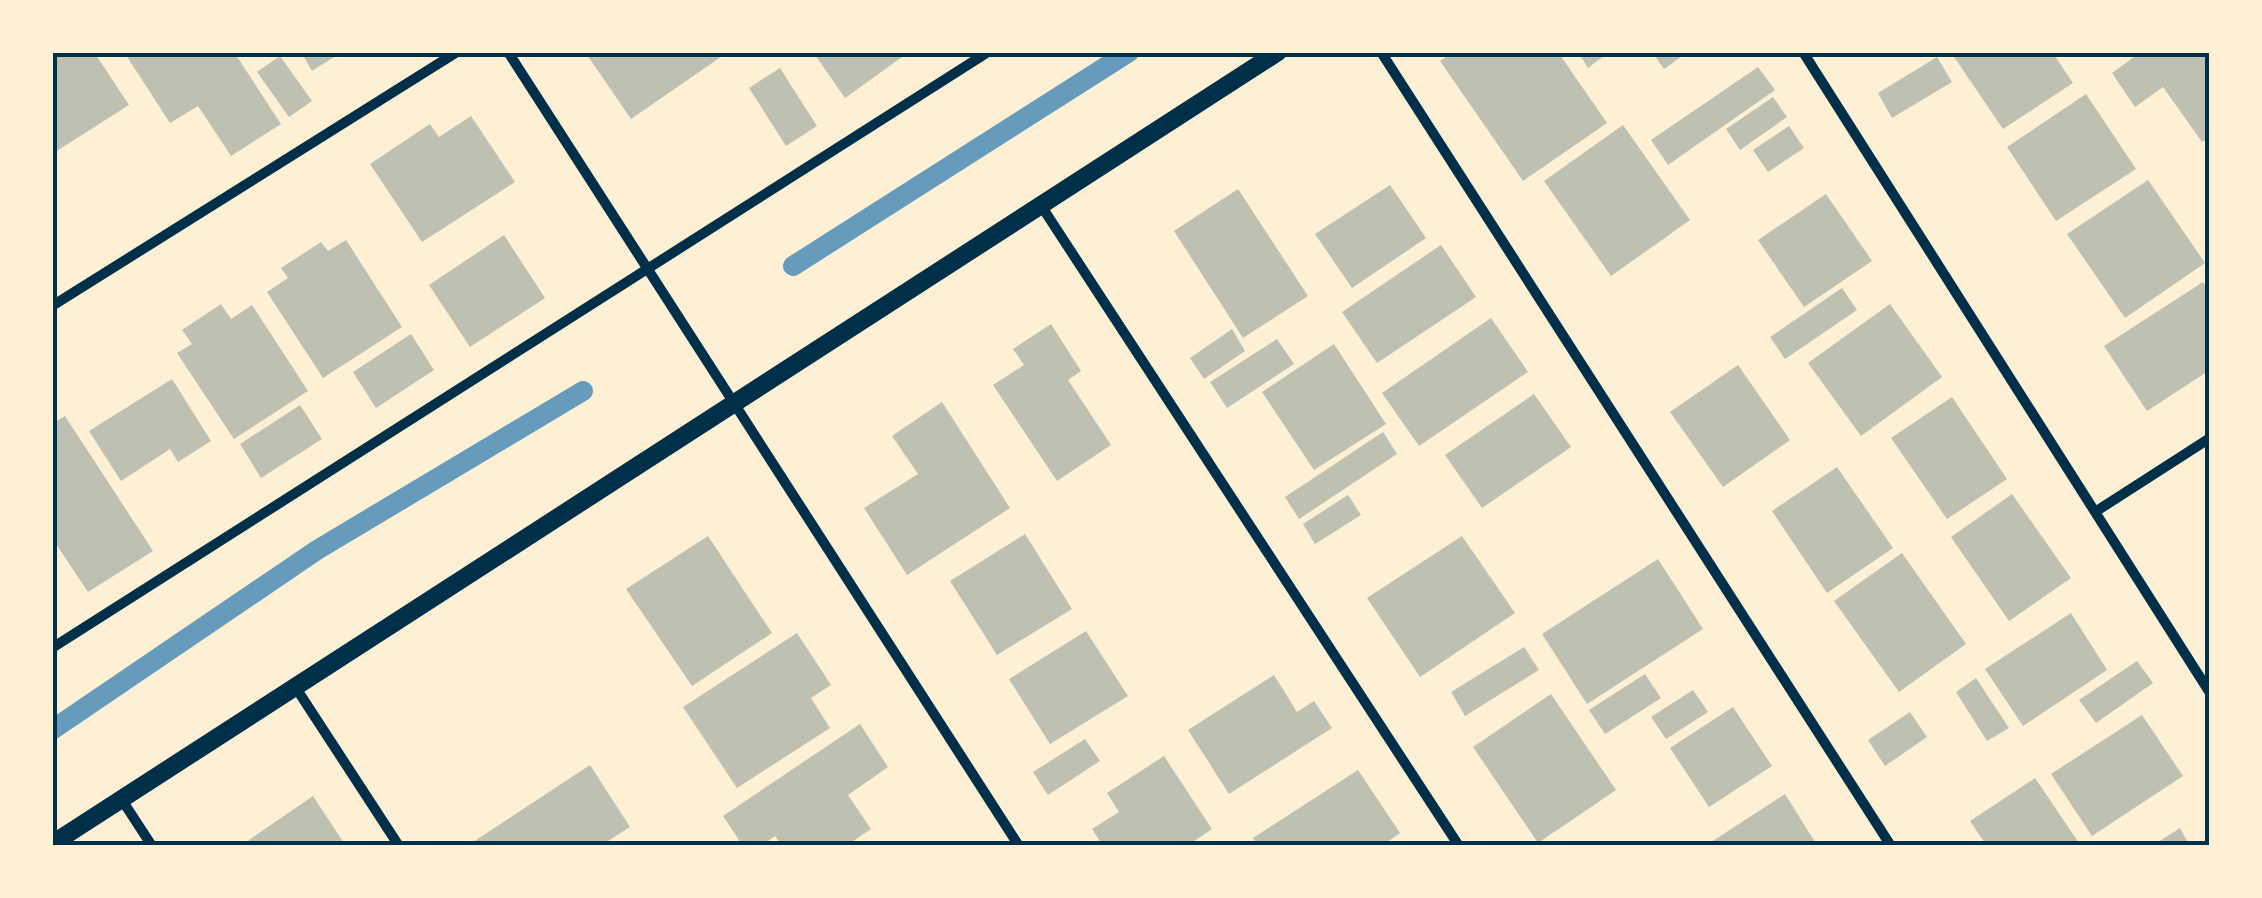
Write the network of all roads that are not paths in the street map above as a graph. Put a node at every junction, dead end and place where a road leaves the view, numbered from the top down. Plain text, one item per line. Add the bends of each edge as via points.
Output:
1 (457, 52) edge
2 (508, 52) edge
3 (988, 52) edge
4 (1278, 52) edge
5 (1381, 52) edge
6 (1802, 52) edge
7 (1042, 207) junction
8 (650, 270) junction
9 (52, 306) edge
10 (735, 404) junction
11 (2210, 438) edge
12 (2095, 512) junction
13 (52, 648) edge
14 (296, 688) junction
15 (2210, 693) edge
16 (122, 800) junction
17 (52, 844) edge
18 (152, 846) edge
19 (398, 846) edge
20 (1019, 846) edge
21 (1459, 846) edge
22 (1891, 846) edge

1 - 9 street
2 - 8 street
3 - 8 street
4 - 7 street
5 - 22 street
6 - 12 street
7 - 10 street
7 - 21 street
8 - 10 street
8 - 13 street
10 - 14 street
10 - 20 street
11 - 12 street
12 - 15 street
14 - 16 street
14 - 19 street
16 - 17 street
16 - 18 street

